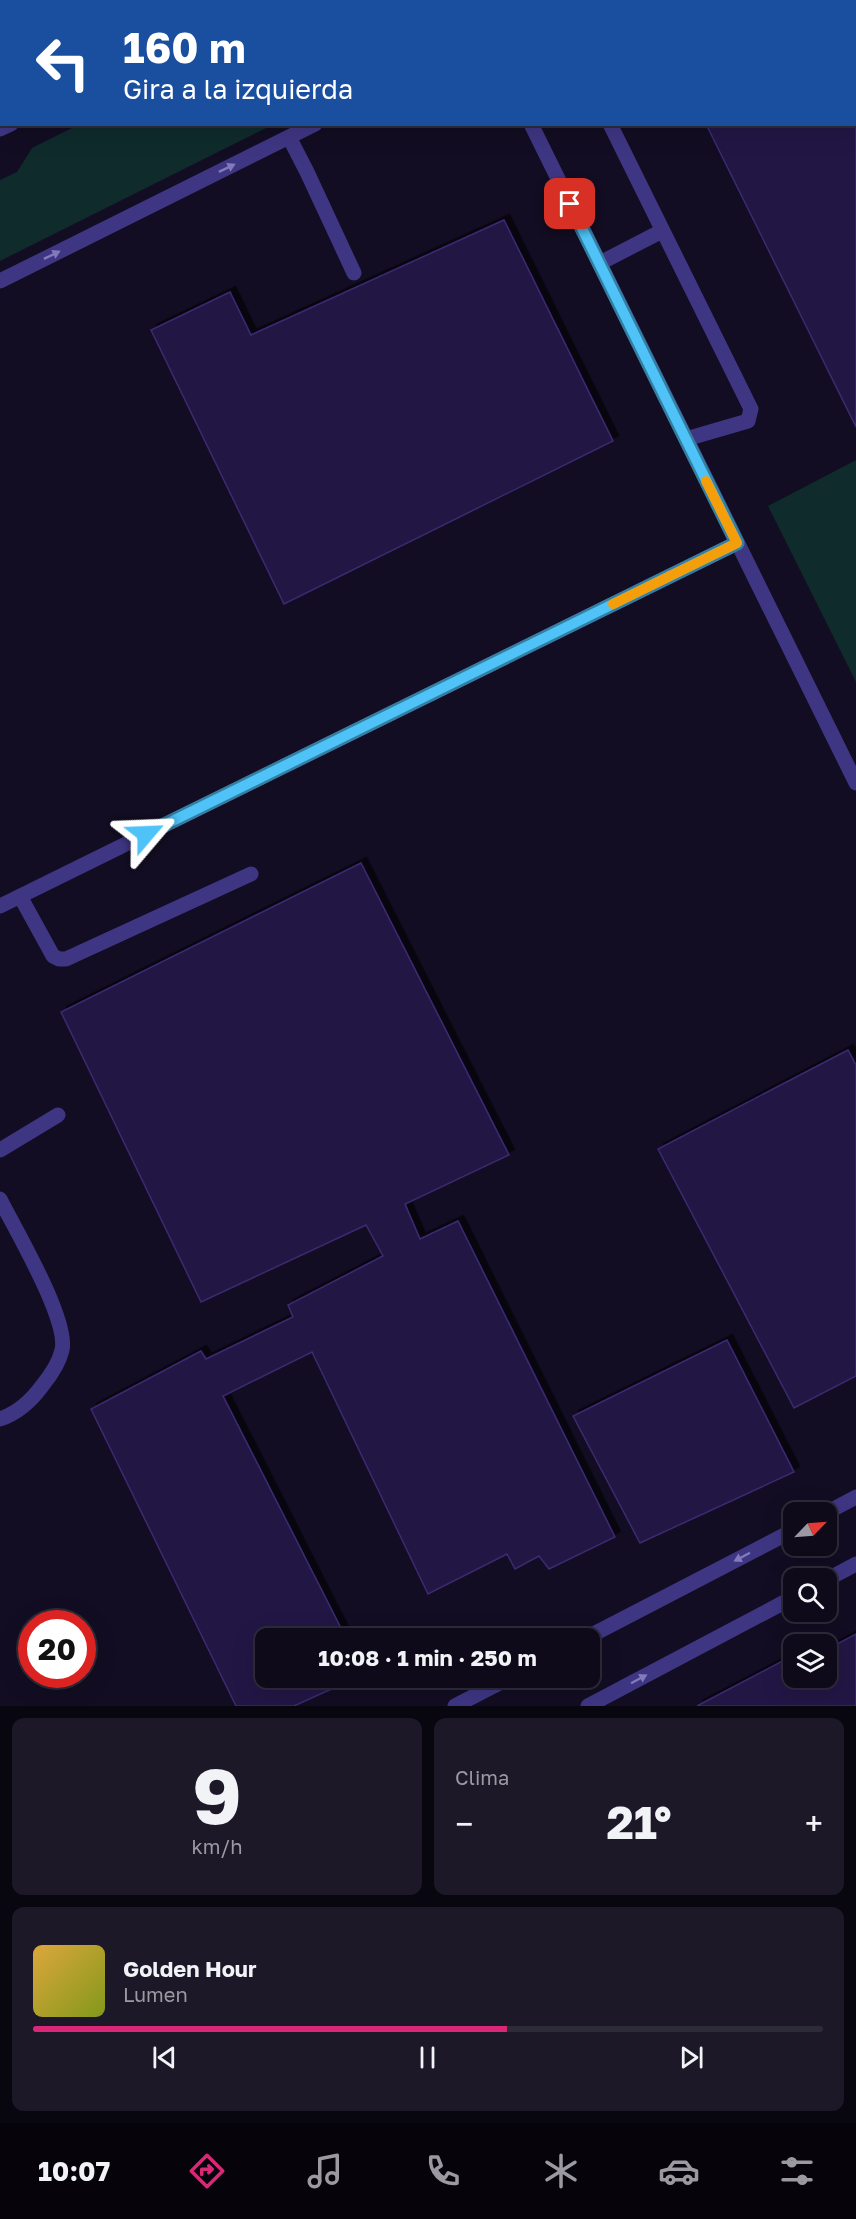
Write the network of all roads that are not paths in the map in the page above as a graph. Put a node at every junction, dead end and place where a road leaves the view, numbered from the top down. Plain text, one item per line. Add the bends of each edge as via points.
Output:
1 (311, 126) edge
2 (532, 126) edge
3 (611, 126) edge
4 (289, 137) junction
5 (662, 231) junction
6 (600, 263) junction
7 (354, 273) dead end
8 (0, 281) edge
9 (686, 439) junction
10 (737, 543) junction
11 (856, 783) edge
12 (251, 874) dead end
13 (20, 896) junction
14 (0, 906) edge
15 (58, 1115) dead end
16 (0, 1150) edge
17 (0, 1199) edge
18 (0, 1419) edge
19 (856, 1497) edge
20 (837, 1507) edge
21 (783, 1536) edge
22 (856, 1564) edge
23 (837, 1574) edge
24 (783, 1603) edge
25 (600, 1631) edge
26 (492, 1688) edge
27 (465, 1704) edge
28 (588, 1706) edge

1 - 4 street
2 - 6 street
3 - 5 street
4 - 7 street
8 -> 4 street
5 - 6 street
5 - 9 street via 751,409 748,421
6 - 9 street
9 - 10 street
10 - 11 street
10 - 13 street
12 - 13 street via 66,959 53,956
13 - 14 street
15 - 16 street
17 - 18 street via 50,1299 61,1328 63,1348 53,1372 36,1394 15,1414
19 - 20 street
21 -> 25 street
22 - 23 street
28 -> 24 street
26 - 27 street

